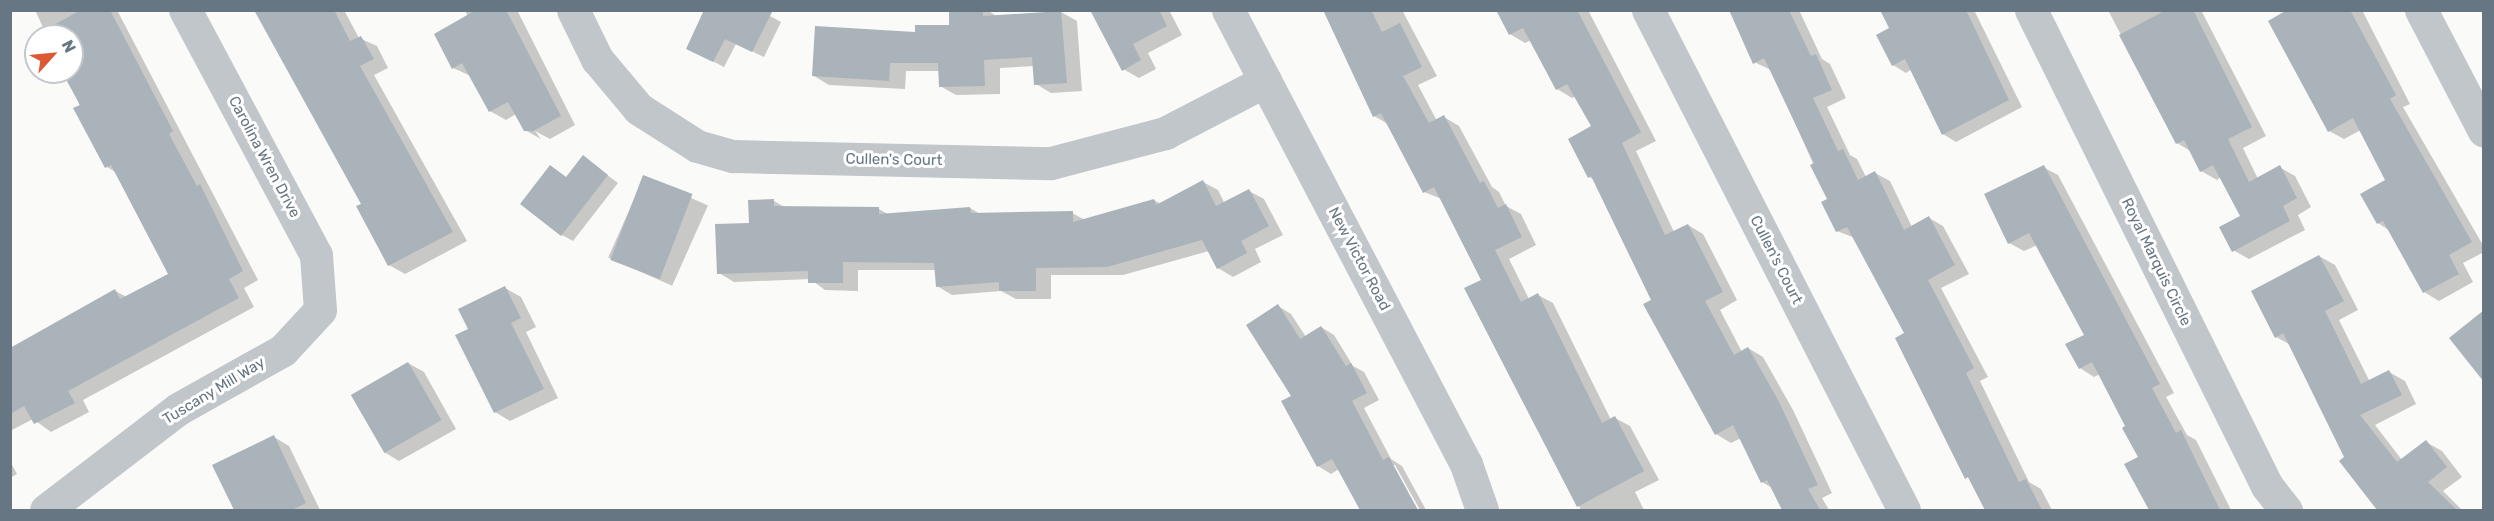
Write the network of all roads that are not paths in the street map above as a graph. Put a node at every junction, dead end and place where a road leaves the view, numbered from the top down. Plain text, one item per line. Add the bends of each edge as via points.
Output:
1 (185, 10) edge
2 (573, 10) edge
3 (1228, 10) edge
4 (1648, 10) edge
5 (2031, 10) edge
6 (2421, 10) edge
7 (1265, 81) junction
8 (2484, 131) edge
9 (320, 310) joint
10 (46, 510) edge
11 (1482, 510) edge
12 (1904, 510) edge
13 (2286, 510) edge

1 - 9 street, Carolina Wren Drive via 316,255
2 - 7 street, Cullen's Court via 597,59 639,109 697,146 733,156 1050,163 1164,133
3 - 7 street, New Victor Road
4 - 12 street, Cullen's Court
5 - 13 street, Royal Marquis Circle via 2267,486
6 - 8 street
7 - 11 street, New Victor Road via 1466,464
9 - 10 street, Tuscany Mill Way via 283,350 178,409

